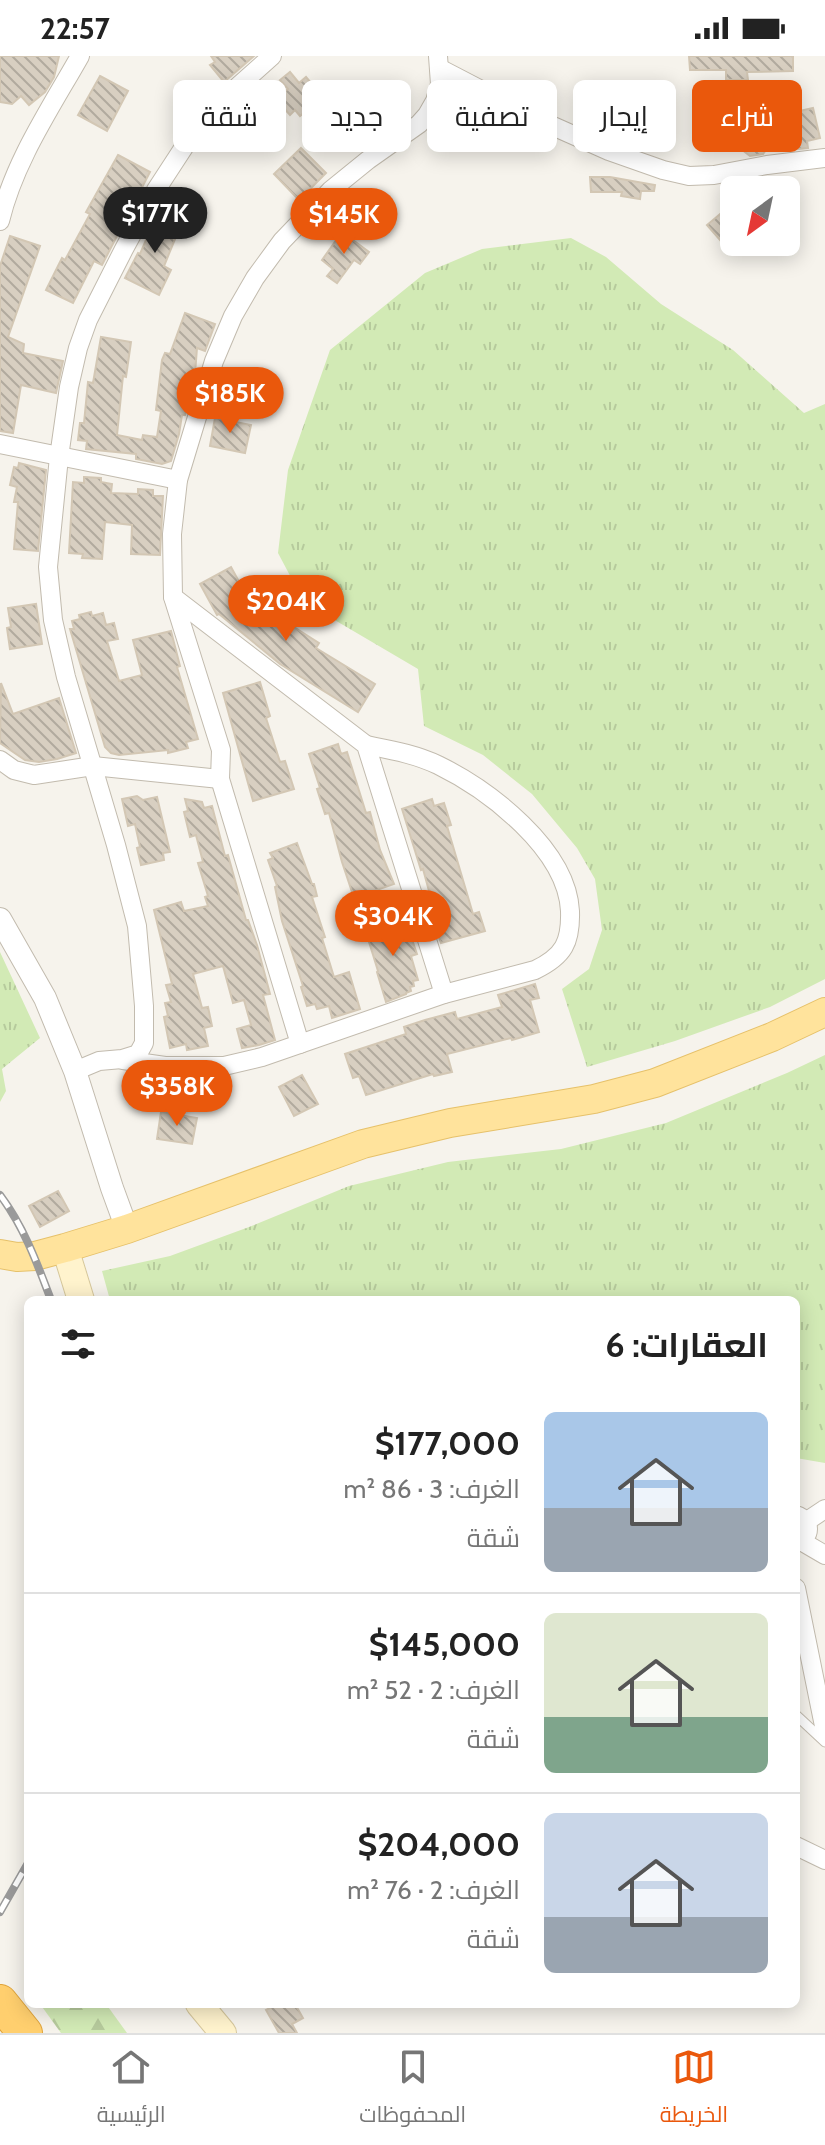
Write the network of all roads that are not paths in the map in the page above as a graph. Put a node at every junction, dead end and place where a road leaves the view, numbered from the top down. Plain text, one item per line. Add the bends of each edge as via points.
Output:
1 (80, 56) edge
2 (272, 56) edge
3 (438, 62) edge
4 (825, 158) edge
5 (4, 185) edge
6 (0, 221) edge
7 (0, 444) edge
8 (59, 457) junction
9 (178, 480) junction
10 (173, 597) junction
11 (366, 745) junction
12 (0, 760) edge
13 (93, 766) junction
14 (220, 779) junction
15 (0, 919) edge
16 (444, 994) junction
17 (825, 1012) edge
18 (300, 1044) junction
19 (122, 1059) junction
20 (75, 1071) junction
21 (127, 1229) junction
22 (65, 1248) junction
23 (0, 1254) edge
24 (80, 1296) edge
25 (825, 1509) edge
26 (801, 1518) edge
27 (800, 1541) edge
28 (800, 1542) edge
29 (825, 1555) edge
30 (800, 1608) edge
31 (800, 1719) edge
32 (825, 1731) edge
33 (825, 1742) edge
34 (800, 1848) edge
35 (825, 1860) edge
36 (0, 2002) edge
37 (202, 2008) edge
38 (25, 2033) edge
39 (223, 2033) edge

1 - 5 street
2 - 8 street via 216,106 186,144 124,249 78,348
3 - 4 street via 551,125 663,170 714,175
3 - 9 street via 435,101 419,124 331,190 255,278 214,361
5 - 6 street
7 - 8 street
8 - 9 street
8 - 13 street via 48,567 53,620
9 - 10 street
10 - 11 street
10 - 14 street via 221,750
11 - 16 street
11 - 16 street via 439,766 493,799 547,851 560,873 571,932 562,951 535,970
12 - 13 street via 34,775
13 - 14 street
13 - 19 street via 137,926 144,1043 138,1054
14 - 18 street
15 - 20 street via 45,998
16 - 18 street
17 - 21 main road via 655,1083 363,1144
18 - 19 street via 224,1066 165,1066
19 - 20 street
20 - 21 street
21 - 22 main road
22 - 23 main road via 35,1256
22 - 24 main road
25 - 26 street
26 - 27 street via 809,1529
28 - 29 street
30 - 32 street
31 - 33 lane
34 - 35 street
36 - 38 highway
37 - 39 main road

